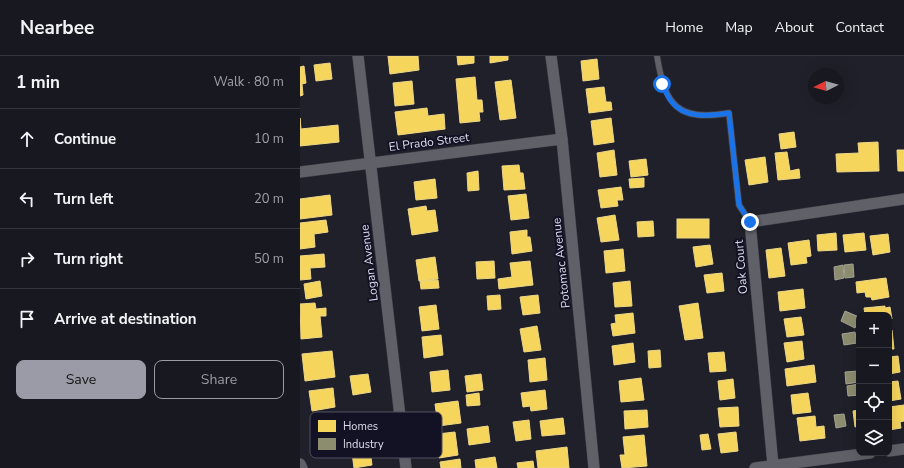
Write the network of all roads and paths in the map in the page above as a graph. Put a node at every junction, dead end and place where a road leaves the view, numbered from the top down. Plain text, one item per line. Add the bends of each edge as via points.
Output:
1 (358, 56) edge
2 (551, 56) edge
3 (658, 56) edge
4 (562, 139) junction
5 (370, 162) junction
6 (300, 172) edge
7 (904, 199) edge
8 (750, 222) junction
9 (399, 412) edge
10 (904, 449) edge
11 (892, 451) edge
12 (856, 456) edge
13 (405, 458) edge
14 (300, 464) edge
15 (819, 464) edge
16 (773, 465) junction
17 (302, 468) edge
18 (406, 468) edge
19 (594, 468) edge
20 (755, 468) edge

1 - 5 street, Logan Avenue
2 - 4 street, Potomac Avenue
3 - 8 lane via 662,84 670,100 679,110 693,115 713,116 729,113 739,205
4 - 5 street, El Prado Street
4 - 19 street, Potomac Avenue
5 - 6 street, El Prado Street
5 - 9 street, Logan Avenue
7 - 8 street, Oak Court
8 - 16 street, Oak Court
10 - 11 street
12 - 15 street
13 - 18 street, Logan Avenue
14 - 17 street
15 - 16 street
16 - 20 street

